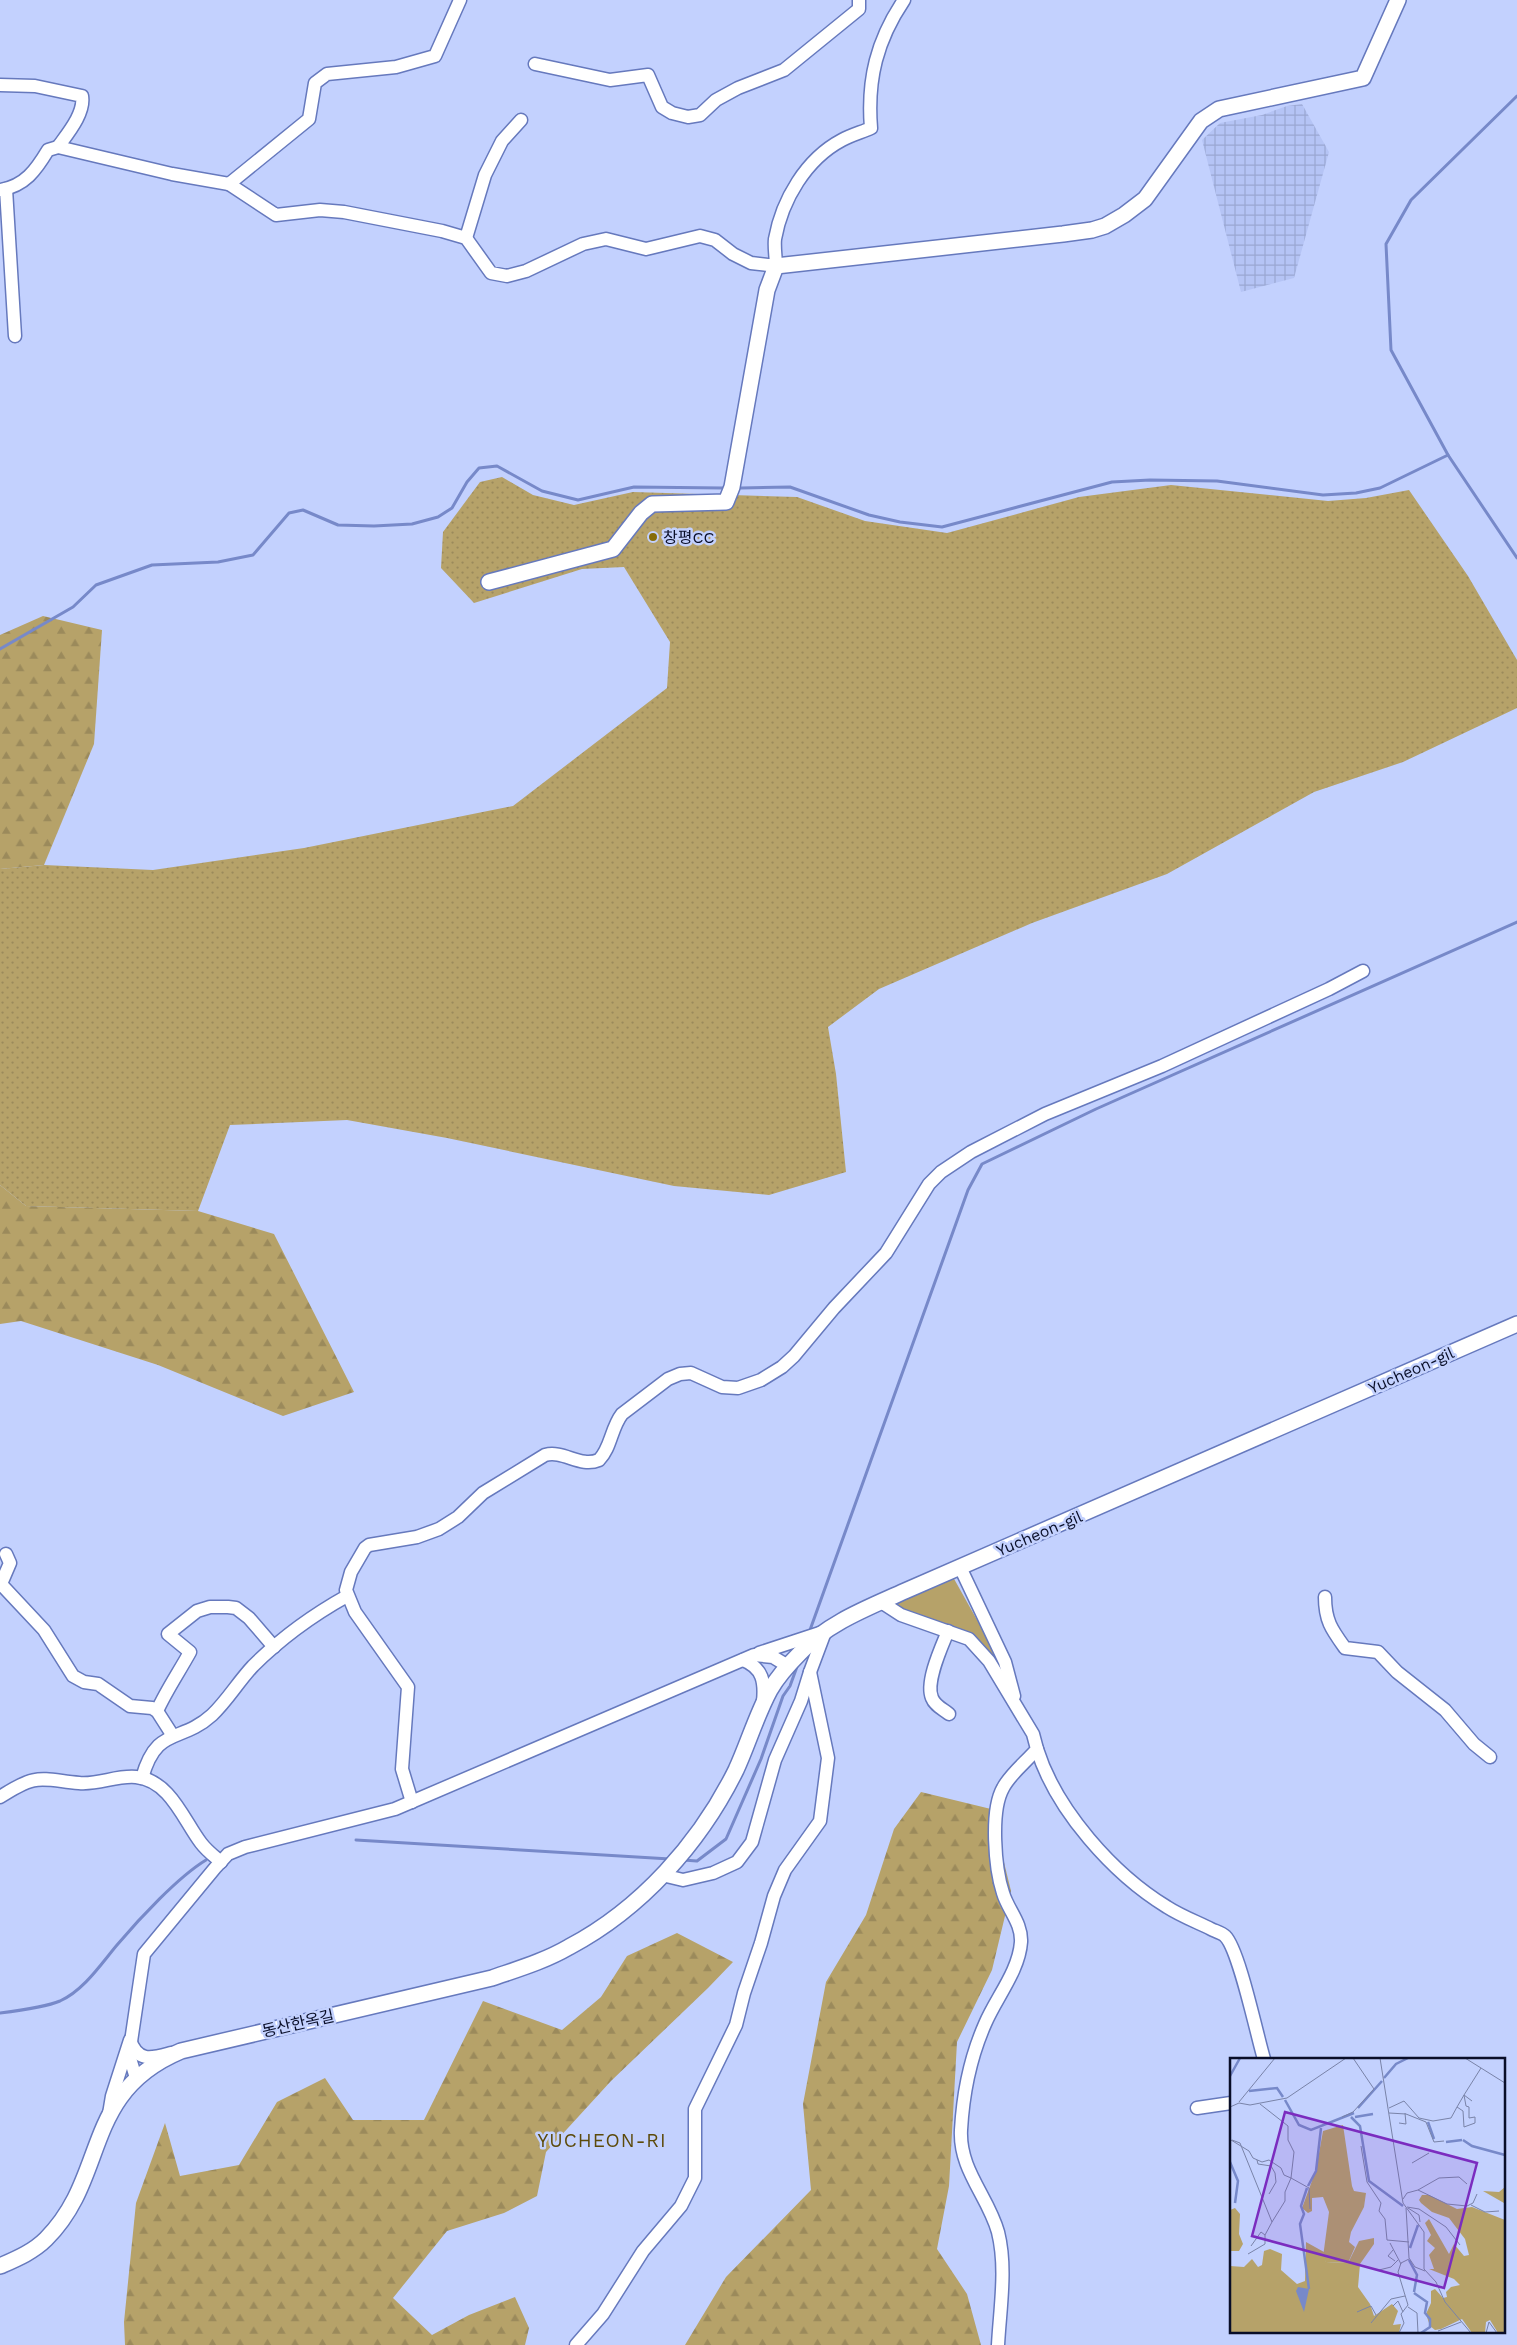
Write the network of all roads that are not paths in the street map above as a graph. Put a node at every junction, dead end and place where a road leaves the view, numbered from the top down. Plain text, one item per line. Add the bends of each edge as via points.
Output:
1 (460, 0) edge
2 (859, 0) edge
3 (904, 0) edge
4 (1398, 0) edge
5 (534, 64) dead end
6 (0, 85) edge
7 (521, 120) dead end
8 (58, 146) junction
9 (229, 184) junction
10 (3, 189) edge
11 (466, 238) junction
12 (776, 266) junction
13 (15, 336) dead end
14 (489, 582) dead end
15 (1363, 971) dead end
16 (1517, 1324) edge
17 (6, 1554) dead end
18 (960, 1567) junction
19 (347, 1596) junction
20 (1325, 1597) dead end
21 (881, 1602) junction
22 (948, 1630) junction
23 (826, 1631) junction
24 (274, 1646) junction
25 (748, 1658) junction
26 (788, 1666) junction
27 (810, 1672) junction
28 (763, 1704) junction
29 (1016, 1706) junction
30 (157, 1711) junction
31 (949, 1714) dead end
32 (173, 1736) junction
33 (1037, 1748) junction
34 (1490, 1757) dead end
35 (142, 1778) junction
36 (0, 1797) edge
37 (412, 1802) junction
38 (221, 1862) junction
39 (666, 1870) junction
40 (130, 2040) junction
41 (181, 2051) junction
42 (1264, 2058) edge
43 (136, 2078) junction
44 (1230, 2103) edge
45 (1197, 2108) dead end
46 (109, 2114) junction
47 (0, 2266) edge
48 (576, 2345) edge
49 (998, 2345) edge

1 - 9 street via 435,56 396,67 328,74 315,83 309,119
2 - 5 street via 859,9 784,70 738,88 716,100 700,115 672,113 662,107 648,75 610,80
3 - 12 street via 889,22 878,48 869,103 871,128 841,140 800,177 787,202 775,240
4 - 12 street via 1363,78 1234,104 1209,114 1145,199 1105,226 1064,234
6 - 8 street via 35,86 82,96 83,102 72,127
7 - 11 street via 502,141 485,175
8 - 9 street via 172,174
8 - 10 street via 48,150 35,172 19,185
9 - 11 street via 276,215 320,210 344,212
10 - 13 street
11 - 12 street via 491,273 507,276 526,271 583,244 606,239 646,249 700,236 716,240 732,254 751,263
12 - 14 street via 767,290 732,487 726,502 652,504 613,549
15 - 19 street via 1162,1066 1045,1114 971,1152 929,1184 880,1260 794,1356 772,1374 738,1388 722,1387 691,1373 668,1379 622,1414 599,1460 587,1463 554,1454 545,1455 482,1493 458,1517 439,1529 417,1537 369,1545 351,1572
16 - 18 street, Yucheon-gil
17 - 30 street via 10,1564 1,1584 44,1630 74,1676 84,1682 98,1684 130,1706
18 - 21 street, Yucheon-gil
18 - 29 street via 1005,1662
19 - 24 street
19 - 37 street via 408,1687 402,1761
20 - 34 street via 1325,1615 1345,1648 1378,1652 1397,1672 1445,1710 1474,1744
21 - 22 street via 901,1615
21 - 23 street, Yucheon-gil
22 - 29 street via 969,1639 978,1647
22 - 31 street via 934,1670 931,1695 936,1705
23 - 25 street
23 - 26 street, Yucheon-gil
23 - 27 street
24 - 30 street via 250,1618 236,1608 210,1607 197,1611 168,1634 190,1652 164,1693
24 - 32 street via 244,1676 214,1714
25 - 26 street via 773,1657
25 - 28 street via 761,1674 765,1689
25 - 37 street
26 - 28 street, Yucheon-gil
27 - 39 street via 775,1760 752,1842 738,1862 713,1873 683,1880
27 - 48 street via 828,1758 820,1822 781,1878 736,2025 695,2109 695,2178 681,2206 643,2252 603,2314
28 - 39 street, Yucheon-gil via 722,1798 707,1822
29 - 33 street via 1033,1734
30 - 32 street
32 - 35 street via 152,1750
33 - 42 street via 1043,1767 1064,1804 1088,1837 1119,1870 1140,1890 1169,1908 1225,1935 1236,1956
33 - 49 street via 1003,1788 999,1799 996,1828 998,1866 1003,1894 1017,1923 1021,1942 1014,1967 973,2055 962,2118 964,2159 997,2231 1001,2248
35 - 36 street via 131,1776 81,1784 37,1778
35 - 38 street via 155,1784 172,1799 200,1842
37 - 38 street via 375,1815 236,1850
38 - 40 street via 144,1954
39 - 41 street, 동산한옥길 via 614,1918 570,1947 537,1962 492,1978
40 - 41 street via 136,2053 144,2057
40 - 43 street via 129,2054
40 - 46 street
41 - 43 street, 동산한옥길
43 - 46 street, 동산한옥길
44 - 45 street
46 - 47 street, 동산한옥길 via 82,2181 61,2221 35,2249

